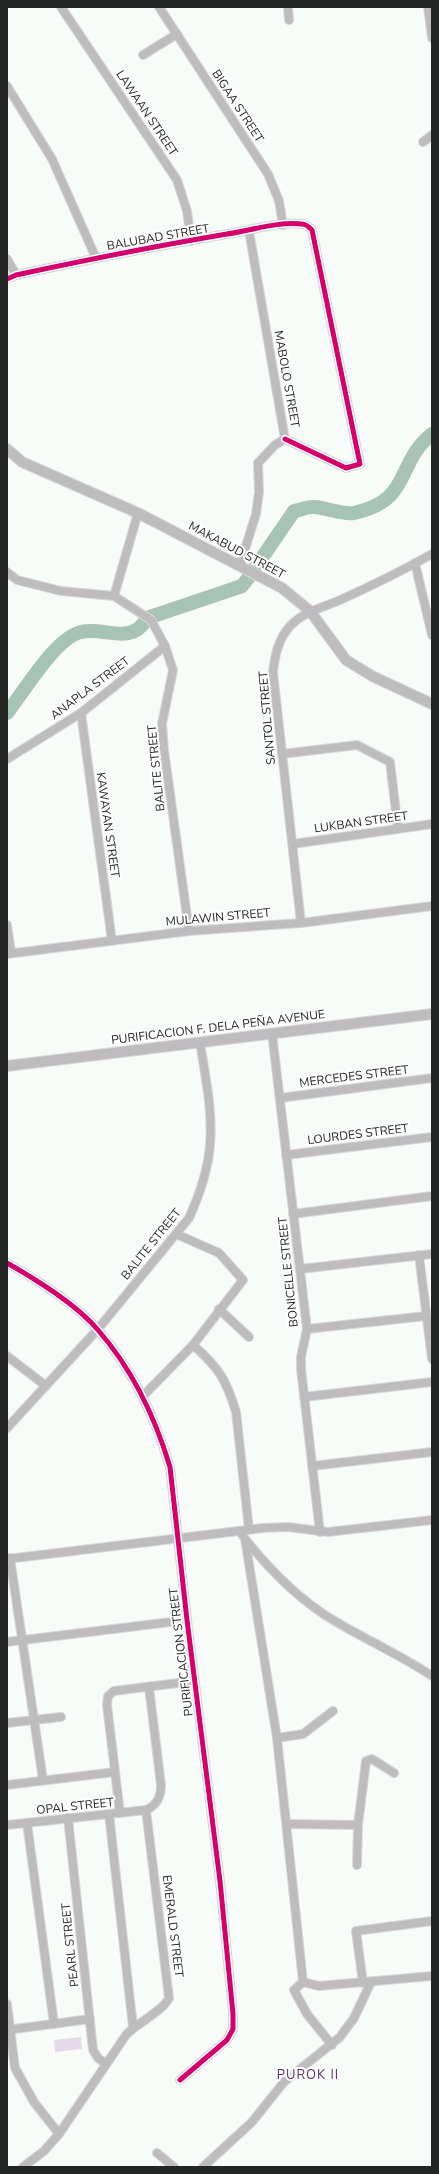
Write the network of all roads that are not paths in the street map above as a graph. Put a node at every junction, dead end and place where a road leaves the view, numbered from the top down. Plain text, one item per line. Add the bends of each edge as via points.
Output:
1 (62, 7) edge
2 (159, 7) edge
3 (288, 7) edge
4 (428, 7) edge
5 (289, 20) dead end
6 (177, 34) junction
7 (432, 38) edge
8 (143, 55) dead end
9 (7, 86) edge
10 (432, 135) edge
11 (423, 142) dead end
12 (283, 225) junction
13 (249, 231) junction
14 (190, 241) junction
15 (96, 258) junction
16 (7, 259) edge
17 (16, 275) junction
18 (7, 280) edge
19 (285, 439) junction
20 (7, 449) edge
21 (138, 513) junction
22 (432, 554) edge
23 (415, 563) junction
24 (240, 565) junction
25 (7, 572) edge
26 (114, 596) junction
27 (310, 611) junction
28 (432, 635) edge
29 (164, 646) junction
30 (432, 704) edge
31 (81, 713) junction
32 (282, 754) junction
33 (7, 759) edge
34 (432, 824) edge
35 (398, 829) junction
36 (293, 844) junction
37 (432, 906) edge
38 (301, 923) junction
39 (7, 925) edge
40 (188, 931) junction
41 (112, 941) junction
42 (9, 953) edge
43 (432, 1014) edge
44 (272, 1033) junction
45 (200, 1042) junction
46 (7, 1066) edge
47 (432, 1078) edge
48 (280, 1098) junction
49 (432, 1137) edge
50 (286, 1155) junction
51 (432, 1196) edge
52 (293, 1214) junction
53 (176, 1234) junction
54 (432, 1254) edge
55 (419, 1255) junction
56 (7, 1263) edge
57 (300, 1270) junction
58 (219, 1309) junction
59 (426, 1316) junction
60 (98, 1329) junction
61 (307, 1329) junction
62 (249, 1337) dead end
63 (193, 1345) junction
64 (7, 1356) edge
65 (432, 1359) edge
66 (432, 1382) edge
67 (46, 1386) junction
68 (143, 1396) junction
69 (304, 1397) junction
70 (7, 1428) edge
71 (432, 1452) edge
72 (312, 1466) junction
73 (432, 1520) edge
74 (250, 1530) junction
75 (240, 1531) junction
76 (320, 1532) junction
77 (178, 1539) junction
78 (245, 1539) junction
79 (9, 1559) edge
80 (186, 1620) junction
81 (22, 1640) junction
82 (7, 1642) edge
83 (432, 1676) edge
84 (194, 1681) junction
85 (149, 1687) junction
86 (333, 1711) dead end
87 (61, 1717) dead end
88 (34, 1720) junction
89 (7, 1724) edge
90 (277, 1738) junction
91 (115, 1772) junction
92 (394, 1773) dead end
93 (43, 1780) junction
94 (7, 1785) edge
95 (146, 1810) junction
96 (120, 1813) junction
97 (109, 1814) junction
98 (68, 1818) junction
99 (27, 1823) junction
100 (287, 1824) junction
101 (7, 1825) edge
102 (358, 1825) junction
103 (357, 1866) dead end
104 (432, 1921) edge
105 (432, 1976) edge
106 (432, 1979) edge
107 (303, 1982) junction
108 (367, 1983) junction
109 (7, 2004) edge
110 (90, 2019) junction
111 (54, 2024) junction
112 (133, 2027) junction
113 (8, 2030) edge
114 (332, 2045) junction
115 (106, 2064) junction
116 (180, 2080) dead end
117 (60, 2134) junction
118 (157, 2153) dead end
119 (22, 2167) edge
120 (174, 2167) edge
121 (203, 2167) edge

1 - 14 street, LAWAAN STREET via 178,180 186,205
2 - 6 street, BIGAA STREET
3 - 5 street
4 - 7 street
6 - 8 street
6 - 12 street, BIGAA STREET via 268,174 279,201
9 - 15 street via 52,159
10 - 11 street
12 - 13 street, BALUBAD STREET
12 - 19 street, BALUBAD STREET via 303,224 312,230 360,464 346,468
13 - 14 street, BALUBAD STREET
13 - 19 street, MABOLO STREET
14 - 15 street, BALUBAD STREET
15 - 17 street, BALUBAD STREET
16 - 17 street
17 - 18 street, BALUBAD STREET
19 - 24 street, MABOLO STREET via 275,445 258,463 259,492 256,514
20 - 21 street, MAKABUD STREET via 22,462
21 - 24 street, MAKABUD STREET
21 - 26 street
22 - 23 street, SANTOL STREET
23 - 27 street, SANTOL STREET via 338,601
23 - 28 street
24 - 27 street, MAKABUD STREET via 291,594
25 - 26 street, BALITE STREET via 18,580 61,591
26 - 29 street, BALITE STREET via 151,620
27 - 30 street, MAKABUD STREET via 346,660 372,676
27 - 32 street, SANTOL STREET via 292,625 282,638 275,654 273,672
29 - 31 street, ANAPLA STREET
29 - 40 street, BALITE STREET via 173,670 162,724
31 - 33 street, ANAPLA STREET
31 - 41 street, KAWAYAN STREET
32 - 35 street via 357,745 390,762
32 - 36 street, SANTOL STREET
34 - 35 street, LUKBAN STREET
35 - 36 street, LUKBAN STREET
36 - 38 street, SANTOL STREET
37 - 38 street, MULAWIN STREET
38 - 40 street, MULAWIN STREET
39 - 42 street
40 - 41 street, MULAWIN STREET
41 - 42 street, MULAWIN STREET
43 - 44 street, PURIFICACION F. DELA PEÑA AVENUE
44 - 45 street, PURIFICACION F. DELA PEÑA AVENUE
44 - 48 street, BONICELLE STREET
45 - 46 street, PURIFICACION F. DELA PEÑA AVENUE
45 - 53 street, BALITE STREET via 208,1096 210,1147 196,1202 189,1218
47 - 48 street, MERCEDES STREET
48 - 50 street, BONICELLE STREET
49 - 50 street, LOURDES STREET
50 - 52 street, BONICELLE STREET
51 - 52 street
52 - 57 street, BONICELLE STREET
53 - 58 street via 219,1253 243,1280
53 - 60 street, BALITE STREET
54 - 55 street
55 - 57 street
55 - 59 street
56 - 60 street, PURIFICACION STREET via 74,1308
57 - 61 street, BONICELLE STREET
58 - 62 street
58 - 63 street
59 - 61 street
59 - 65 street
60 - 67 street, BALITE STREET
60 - 68 street, PURIFICACION STREET
61 - 69 street, BONICELLE STREET via 300,1363
63 - 68 street
63 - 74 street via 220,1371 232,1399 236,1412
64 - 67 street
66 - 69 street
67 - 70 street, BALITE STREET
68 - 77 street, PURIFICACION STREET via 170,1467
69 - 72 street, BONICELLE STREET
71 - 72 street
72 - 76 street, BONICELLE STREET
73 - 76 street
74 - 75 street
74 - 76 street via 288,1527
75 - 77 street
75 - 78 street
77 - 79 street
77 - 80 street, PURIFICACION STREET
78 - 83 street via 258,1556 304,1600
78 - 90 street
79 - 81 street
80 - 81 street
80 - 84 street, PURIFICACION STREET
81 - 82 street
81 - 88 street
84 - 85 street
84 - 116 street, PURIFICACION STREET via 220,1881 233,2022 231,2034 222,2046
85 - 91 street via 114,1691 108,1696
85 - 95 street via 161,1792 153,1807
86 - 90 street via 303,1734
87 - 88 street
88 - 89 street
88 - 93 street
90 - 100 street
91 - 93 street
91 - 96 street
92 - 102 street via 372,1759 366,1761
93 - 94 street
95 - 96 street, OPAL STREET
95 - 112 street, EMERALD STREET via 169,1993 163,2005
96 - 97 street, OPAL STREET
97 - 98 street, OPAL STREET
97 - 112 street
98 - 99 street, OPAL STREET
98 - 110 street, PEARL STREET
99 - 101 street, OPAL STREET
99 - 111 street
100 - 102 street
100 - 107 street
102 - 103 street
104 - 108 street via 356,1931
105 - 106 street
105 - 108 street
107 - 108 street via 319,1986
107 - 114 street via 294,1990 307,2014
108 - 114 street via 348,2028
109 - 113 street
110 - 111 street
110 - 115 street, PEARL STREET via 93,2050
111 - 113 street
112 - 115 street, EMERALD STREET
113 - 117 street via 21,2079 34,2102
114 - 121 street via 284,2082 252,2122
115 - 117 street, EMERALD STREET
117 - 119 street, EMERALD STREET via 44,2151
118 - 120 street

